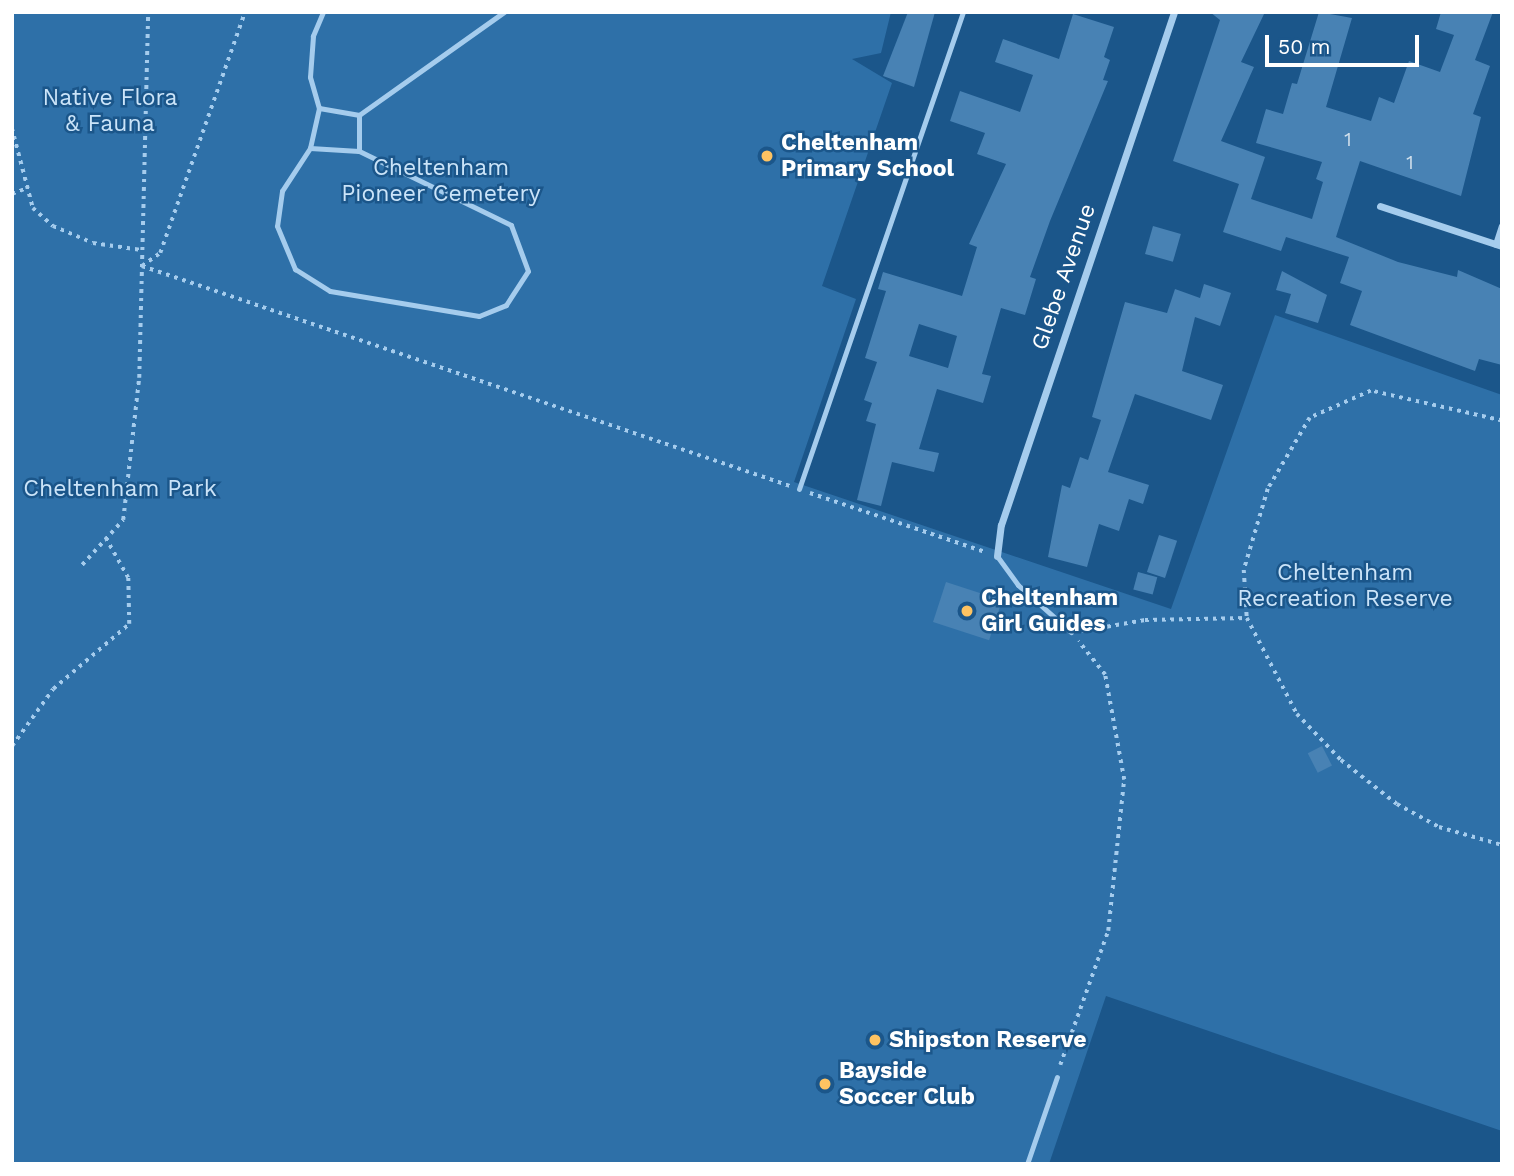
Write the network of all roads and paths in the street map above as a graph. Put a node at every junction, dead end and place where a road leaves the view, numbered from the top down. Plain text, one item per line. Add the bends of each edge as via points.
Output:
1 (148, 12) edge
2 (245, 12) edge
3 (323, 12) edge
4 (504, 12) edge
5 (963, 12) edge
6 (1174, 12) edge
7 (320, 108) junction
8 (359, 115) junction
9 (12, 128) edge
10 (310, 148) junction
11 (359, 151) junction
12 (27, 188) junction
13 (12, 194) edge
14 (1380, 206) dead end
15 (1502, 226) edge
16 (1499, 245) edge
17 (142, 250) junction
18 (142, 266) junction
19 (1502, 421) edge
20 (799, 489) junction
21 (106, 539) junction
22 (997, 556) junction
23 (82, 565) dead end
24 (1247, 618) junction
25 (1071, 632) junction
26 (12, 746) edge
27 (1502, 845) edge
28 (1057, 1077) joint
29 (1027, 1164) edge

1 - 17 path
2 - 18 path via 160,253
3 - 7 lane via 313,36 310,77
4 - 8 lane
5 - 20 lane
6 - 22 street, Glebe Avenue via 1002,525
7 - 8 lane
7 - 10 lane
8 - 11 lane
9 - 12 path
10 - 11 lane
10 - 11 lane via 282,191 277,226 295,269 330,291 479,316 506,305 528,271 512,225
12 - 13 path
12 - 17 path via 33,208 53,226 93,243
14 - 16 street
15 - 16 street
17 - 18 path
18 - 20 path
18 - 21 path via 139,378 123,520
19 - 24 path via 1371,391 1310,418 1268,489 1244,570
20 - 22 path
21 - 23 path
21 - 26 path via 128,578 129,624 53,689
22 - 25 lane via 1018,585
24 - 25 path via 1145,620
24 - 27 path via 1297,713 1341,760 1397,804 1439,827
25 - 28 path via 1105,675 1124,780 1108,931
28 - 29 lane

